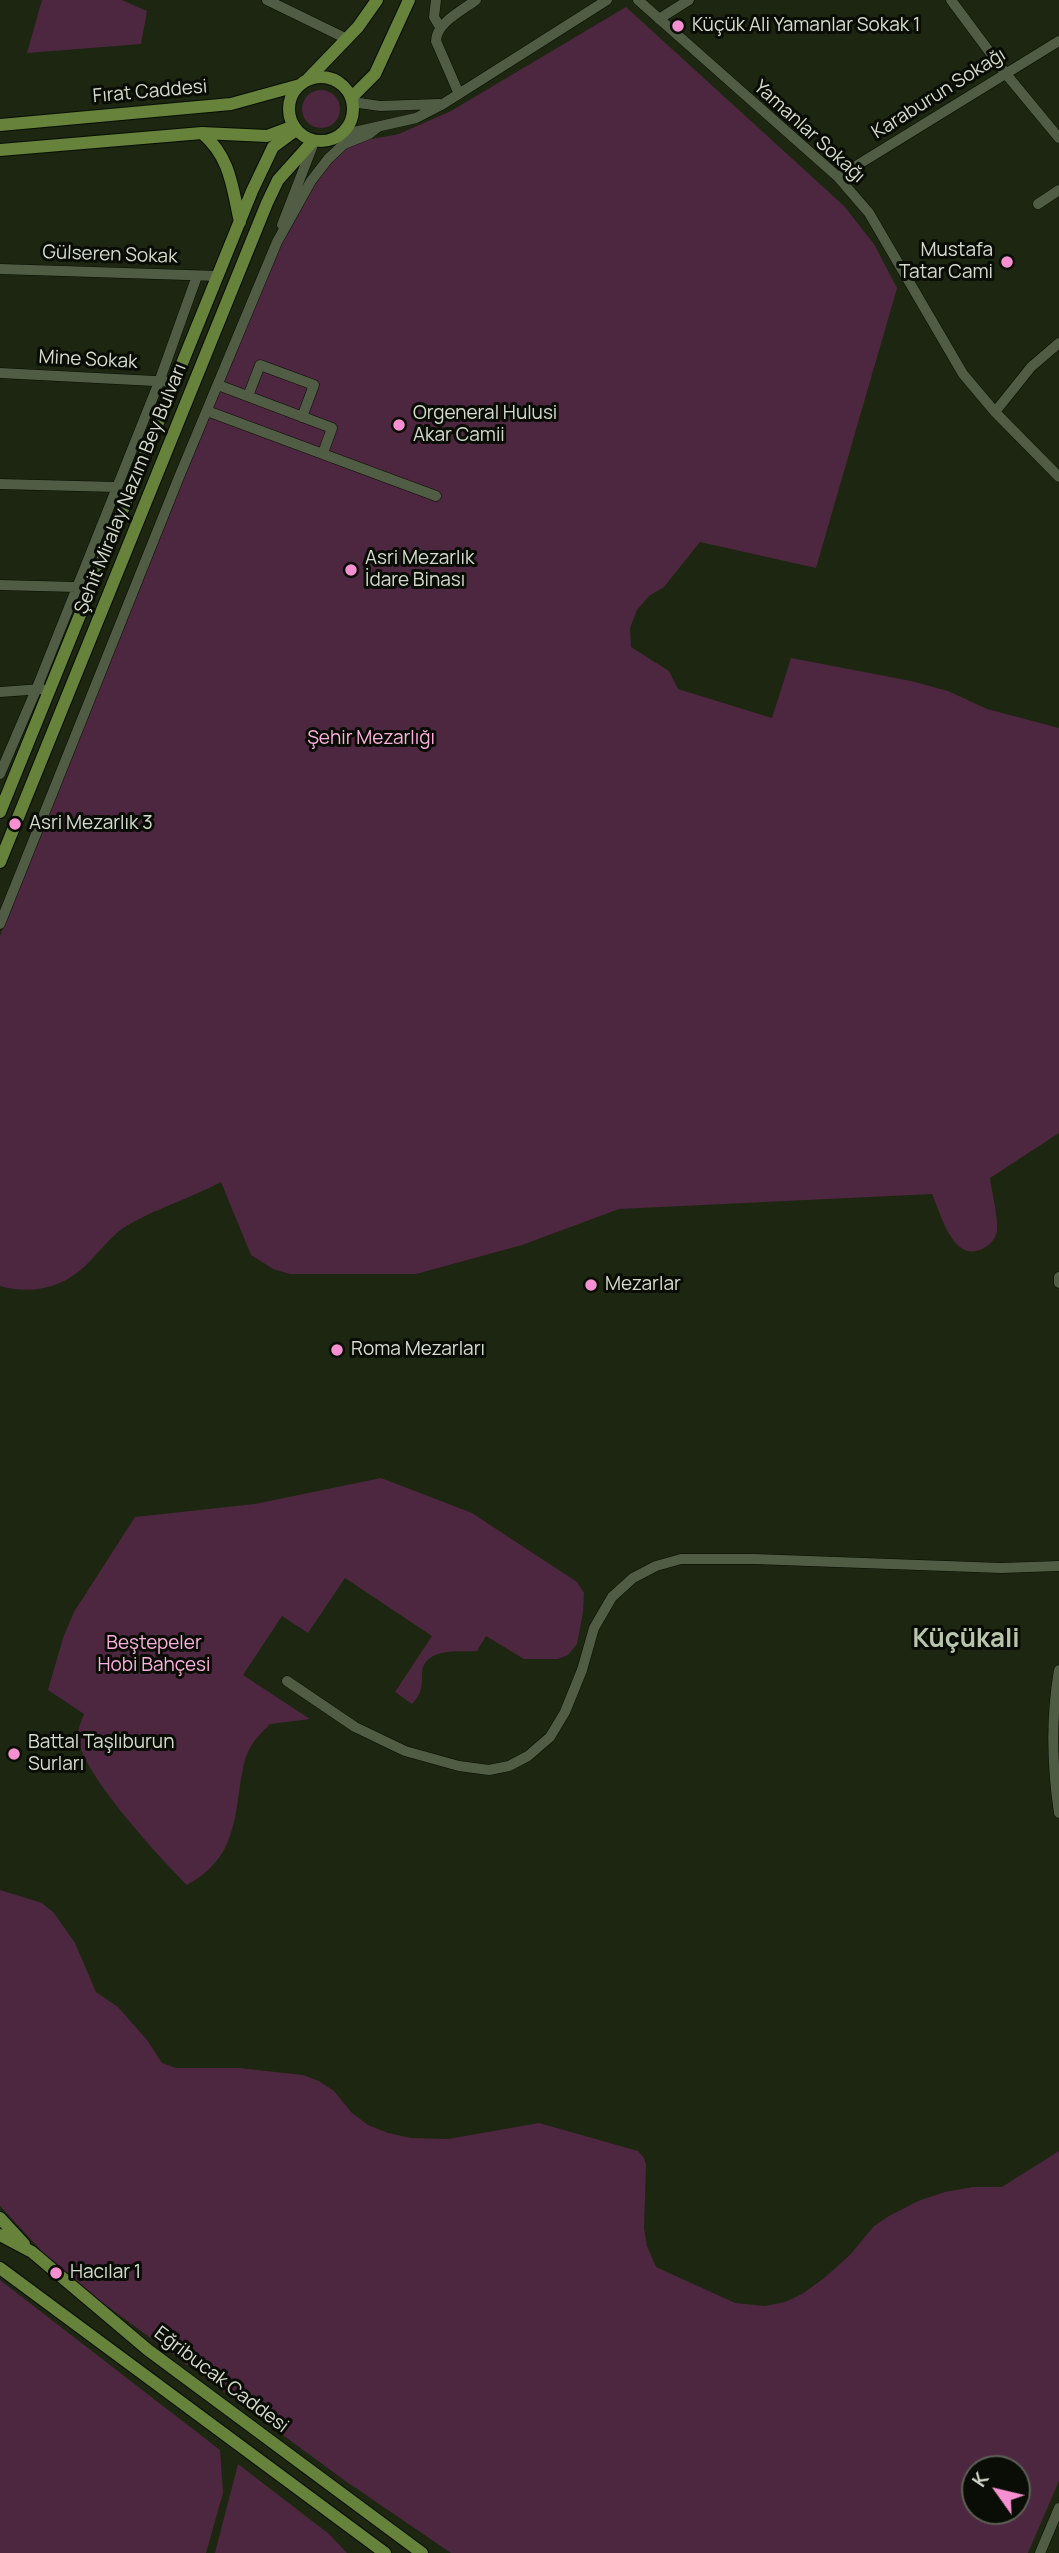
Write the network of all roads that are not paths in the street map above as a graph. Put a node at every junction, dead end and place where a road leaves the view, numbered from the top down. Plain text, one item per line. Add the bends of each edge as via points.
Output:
1 (267, 0) edge
2 (377, 0) edge
3 (409, 0) edge
4 (436, 0) edge
5 (476, 0) edge
6 (607, 0) edge
7 (638, 0) edge
8 (689, 0) edge
9 (951, 0) edge
10 (659, 19) junction
11 (440, 27) junction
12 (347, 39) junction
13 (1059, 41) edge
14 (1006, 74) junction
15 (303, 83) junction
16 (459, 93) junction
17 (352, 100) junction
18 (443, 104) junction
19 (0, 125) edge
20 (378, 127) junction
21 (295, 128) junction
22 (1057, 131) edge
23 (202, 133) junction
24 (341, 135) junction
25 (314, 141) junction
26 (0, 149) edge
27 (838, 177) junction
28 (1059, 190) edge
29 (1038, 204) dead end
30 (240, 222) junction
31 (277, 243) junction
32 (0, 269) edge
33 (198, 276) junction
34 (218, 276) junction
35 (1059, 343) edge
36 (0, 373) edge
37 (159, 382) junction
38 (174, 383) junction
39 (218, 385) junction
40 (248, 396) junction
41 (207, 411) junction
42 (995, 412) junction
43 (302, 417) junction
44 (323, 453) junction
45 (1059, 477) edge
46 (0, 484) edge
47 (116, 487) junction
48 (436, 496) dead end
49 (0, 585) edge
50 (76, 587) junction
51 (43, 689) junction
52 (0, 692) edge
53 (0, 774) edge
54 (0, 812) edge
55 (0, 862) edge
56 (0, 924) edge
57 (1059, 1277) edge
58 (1059, 1283) edge
59 (1059, 1566) edge
60 (1059, 1670) edge
61 (287, 1681) dead end
62 (1059, 1813) edge
63 (0, 2218) edge
64 (0, 2235) edge
65 (32, 2252) junction
66 (0, 2268) edge
67 (1059, 2508) edge
68 (382, 2552) edge
69 (422, 2553) edge
70 (1040, 2553) edge

1 - 12 street
2 - 12 main road
3 - 17 main road via 375,74
4 - 11 street via 434,17
5 - 11 street
6 - 16 street
7 - 10 street, Yamanlar Sokağı
8 - 10 street
9 - 14 street
10 - 27 street, Yamanlar Sokağı
11 - 16 street via 436,41
12 - 15 main road
13 - 14 street, Karaburun Sokağı
14 - 22 street
14 - 27 street, Karaburun Sokağı
15 - 17 main road via 318,77 335,80
15 - 19 main road, Fırat Caddesi via 231,104
15 - 21 main road via 290,102
16 - 18 street
17 - 18 street via 380,106
17 - 24 main road via 351,120
18 - 20 street via 416,118
20 - 24 street
20 - 31 street via 344,145 322,166
21 - 23 main road via 267,136
21 - 25 main road
21 - 30 main road, Şehit Miralay Nazım Bey Bulvarı via 273,147
23 - 26 main road
23 - 30 main road via 230,172
24 - 25 main road
25 - 31 street
25 - 55 main road, Şehit Miralay Nazım Bey Bulvarı via 278,180 267,203
27 - 42 street, Yamanlar Sokağı via 869,213 963,374
28 - 29 street
30 - 34 main road, Şehit Miralay Nazım Bey Bulvarı
31 - 39 street
32 - 33 street, Gülseren Sokak
33 - 34 street, Gülseren Sokak
33 - 37 street
34 - 38 main road, Şehit Miralay Nazım Bey Bulvarı
35 - 42 street via 1031,367
36 - 37 street, Mine Sokak
37 - 38 street, Mine Sokak
37 - 47 street
38 - 51 main road, Şehit Miralay Nazım Bey Bulvarı
39 - 40 street
39 - 41 street
40 - 43 street
40 - 43 street via 260,365 314,385
41 - 44 street
41 - 56 street
42 - 45 street, Yamanlar Sokağı
43 - 44 street via 332,428
44 - 48 street
46 - 47 street
47 - 50 street
49 - 50 street
50 - 51 street
51 - 52 street
51 - 53 street
51 - 54 main road, Şehit Miralay Nazım Bey Bulvarı
57 - 58 street
59 - 61 street via 754,1559 681,1559 656,1566 612,1597 594,1628 582,1670 550,1737 509,1766 489,1770 405,1751 355,1727
60 - 62 street via 1054,1775
63 - 65 main road
64 - 65 main road, Eğribucak Caddesi
65 - 69 main road, Eğribucak Caddesi via 148,2350
66 - 68 main road, Eğribucak Caddesi
67 - 70 street

